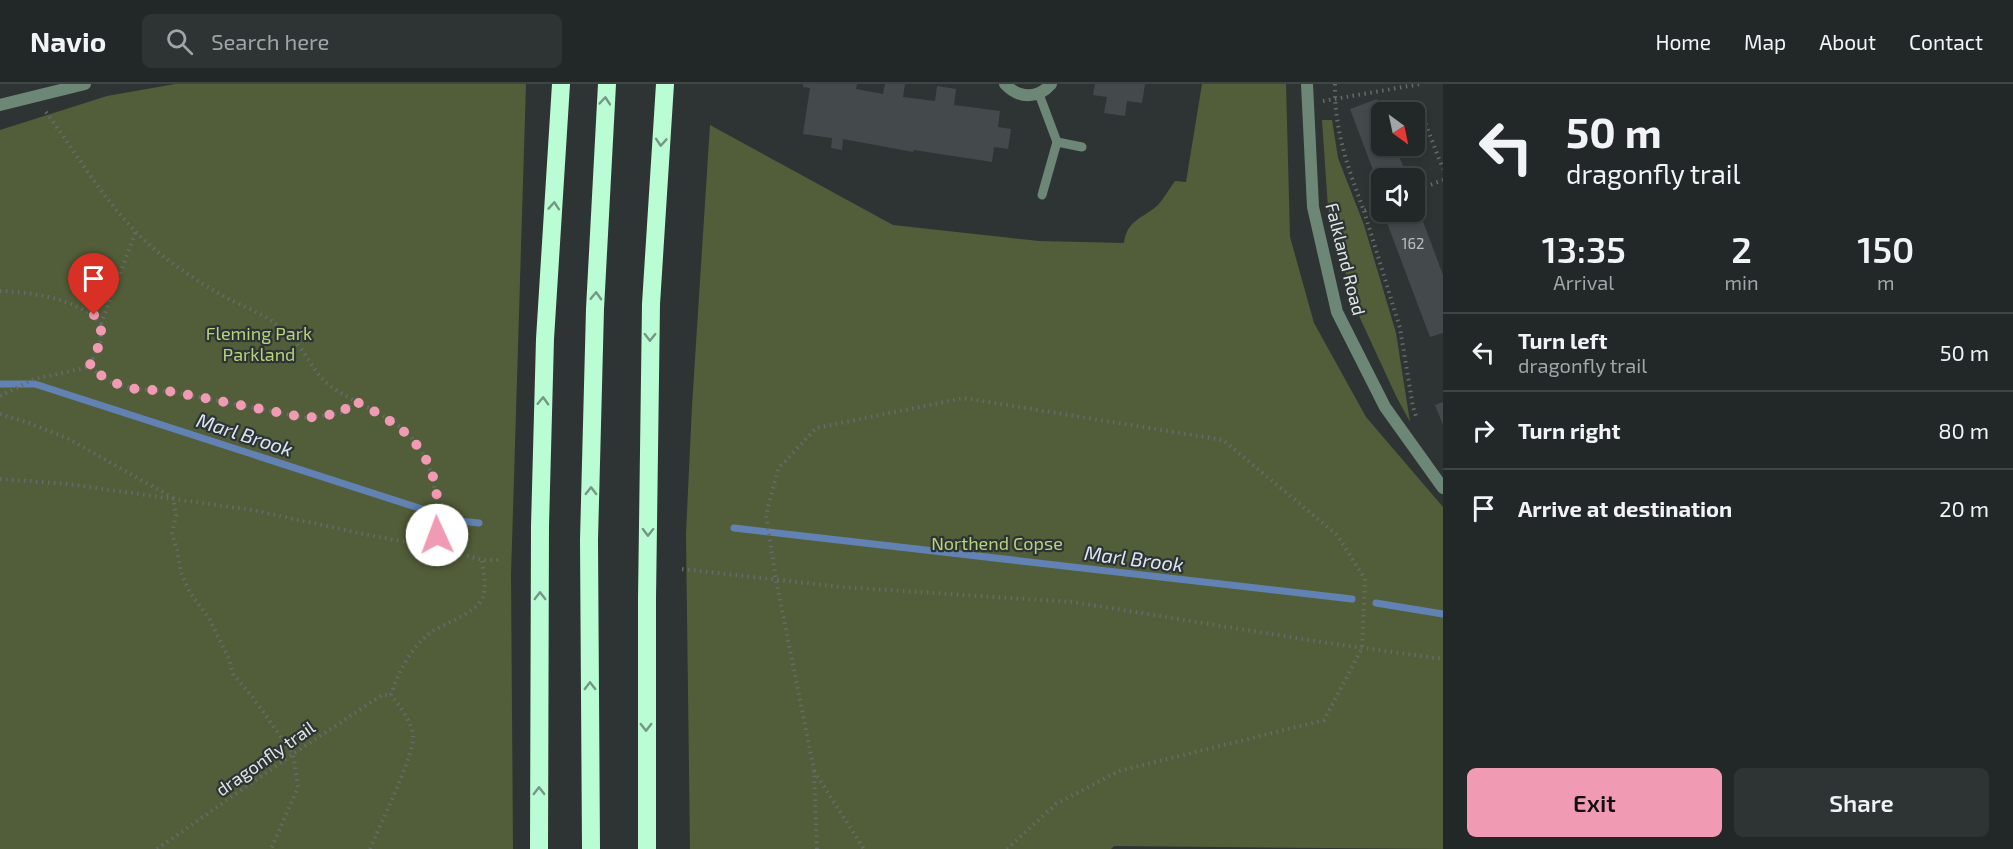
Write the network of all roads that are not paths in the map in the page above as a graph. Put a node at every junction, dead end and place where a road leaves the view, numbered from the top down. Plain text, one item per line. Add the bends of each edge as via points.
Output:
1 (85, 84) edge
2 (561, 84) edge
3 (607, 84) edge
4 (665, 84) edge
5 (1005, 84) edge
6 (1052, 84) edge
7 (1308, 84) edge
8 (1039, 94) junction
9 (0, 105) edge
10 (1057, 142) junction
11 (1082, 147) dead end
12 (1042, 195) dead end
13 (1443, 488) edge
14 (539, 849) edge
15 (591, 849) edge
16 (647, 849) edge

1 - 9 street
14 -> 2 highway via 545,351
15 -> 3 highway via 589,540 595,309
4 -> 16 highway via 651,304
5 - 8 street via 1020,95
6 - 8 street
7 - 13 street, Falkland Road via 1313,207 1337,312 1385,407
8 - 10 lane
10 - 11 lane
10 - 12 lane

